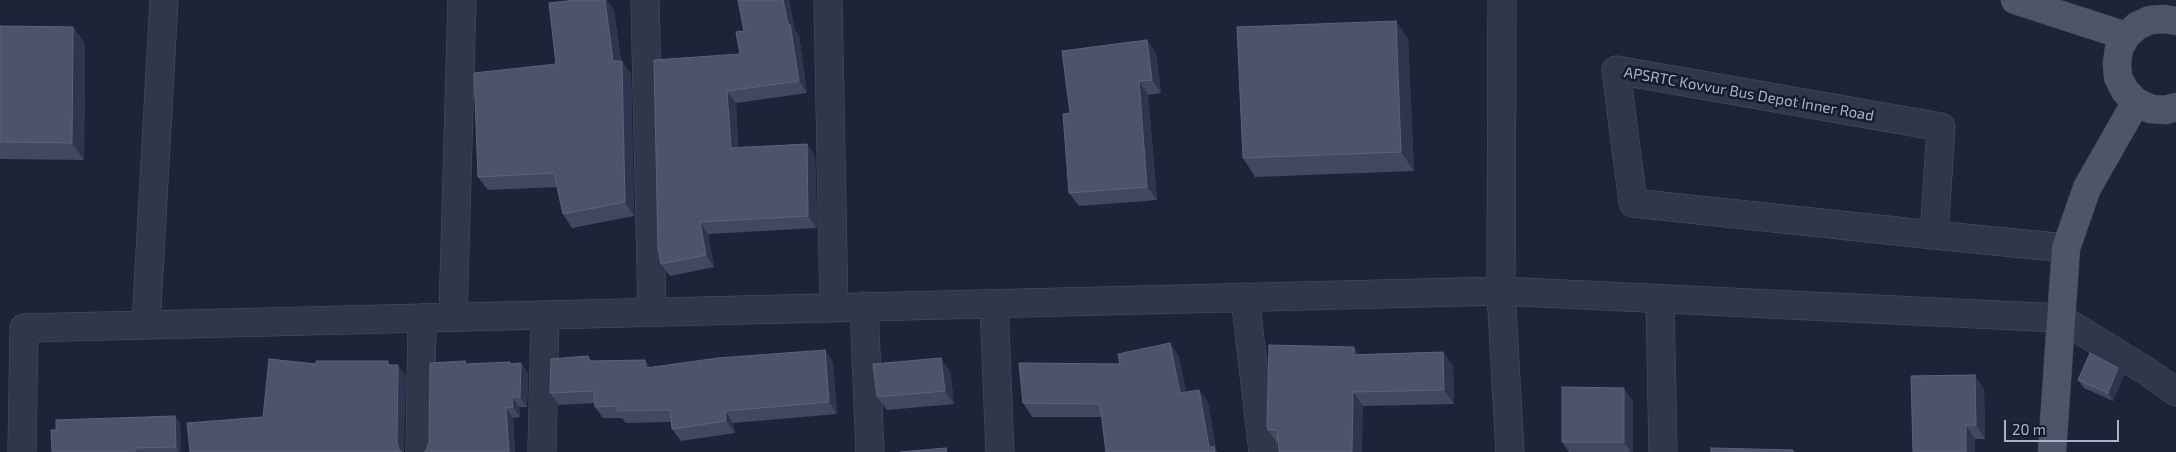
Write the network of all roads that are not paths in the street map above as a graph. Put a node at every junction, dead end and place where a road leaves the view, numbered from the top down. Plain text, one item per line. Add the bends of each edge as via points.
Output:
1 (164, 0) edge
2 (462, 0) edge
3 (645, 0) edge
4 (828, 0) edge
5 (1502, 0) edge
6 (2015, 0) edge
7 (2176, 21) edge
8 (2126, 36) junction
9 (2136, 102) junction
10 (2176, 107) edge
11 (1934, 235) junction
12 (2066, 248) junction
13 (1501, 291) junction
14 (1245, 297) junction
15 (1660, 298) junction
16 (994, 304) junction
17 (864, 306) junction
18 (834, 308) junction
19 (652, 312) junction
20 (545, 315) junction
21 (452, 317) junction
22 (422, 318) junction
23 (2060, 318) junction
24 (146, 325) junction
25 (2176, 392) edge
26 (22, 452) edge
27 (420, 452) edge
28 (542, 452) edge
29 (870, 452) edge
30 (1000, 452) edge
31 (1263, 452) edge
32 (1510, 452) edge
33 (1663, 452) edge
34 (2052, 452) edge

1 - 24 street
2 - 21 street
3 - 19 street
4 - 18 street
5 - 13 street
6 - 8 main road
7 - 8 main road via 2164,18 2150,20
8 - 9 main road via 2116,63 2118,77
9 - 10 main road via 2151,109
9 - 12 main road via 2087,188
11 - 11 street, APSRTC Kovvur Bus Depot Inner Road via 1633,203 1616,70 1941,127
11 - 12 street, APSRTC Kovvur Bus Depot Inner Road
12 - 23 main road
13 - 14 street
13 - 15 street
13 - 32 street
14 - 16 street
14 - 31 street
15 - 23 street
15 - 33 street
16 - 17 street
16 - 30 street
17 - 18 street
17 - 29 street
18 - 19 street
19 - 20 street
20 - 21 street
20 - 28 street
21 - 22 street
22 - 24 street
22 - 27 street
23 - 25 street
23 - 34 main road
24 - 26 street via 24,328

